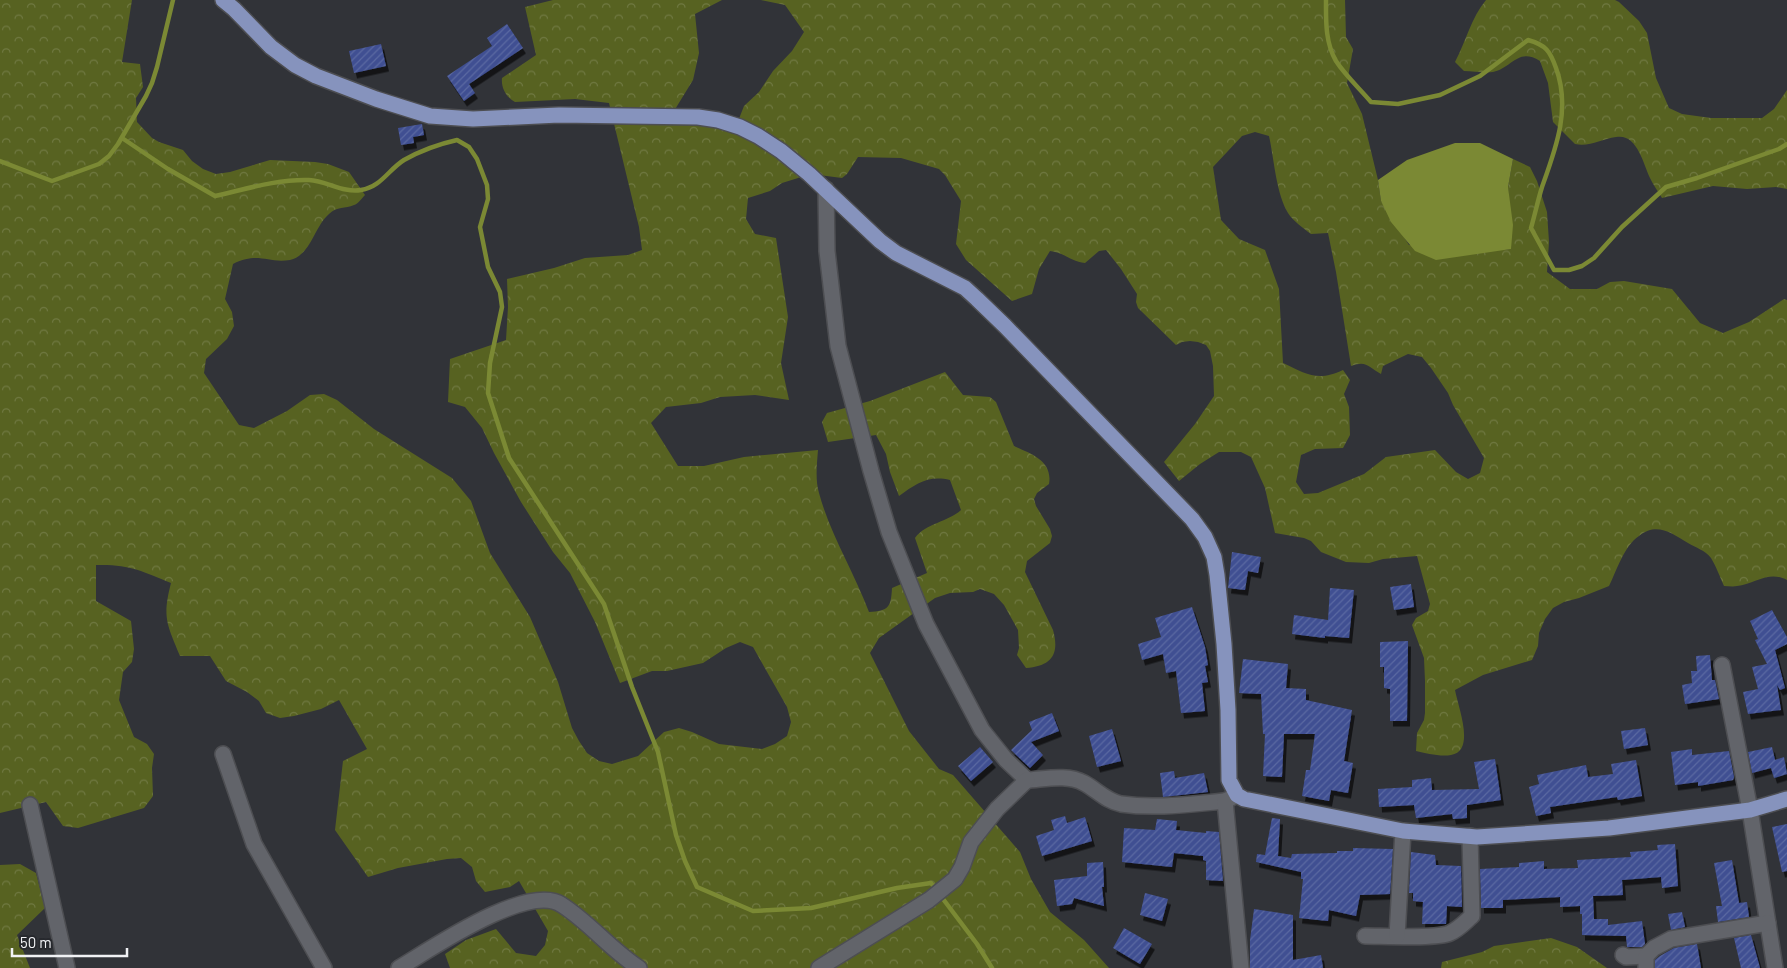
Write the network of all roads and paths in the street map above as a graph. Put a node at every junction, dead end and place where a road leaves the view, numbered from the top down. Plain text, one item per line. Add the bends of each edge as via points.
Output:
1 (222, 0) edge
2 (826, 189) junction
3 (1722, 665) dead end
4 (223, 754) dead end
5 (1027, 780) junction
6 (1231, 798) junction
7 (1787, 799) edge
8 (30, 805) dead end
9 (1750, 810) junction
10 (1403, 831) junction
11 (1470, 836) junction
12 (1768, 923) junction
13 (1365, 936) dead end
14 (1397, 936) junction
15 (1623, 954) dead end
16 (1646, 962) edge
17 (67, 968) edge
18 (324, 968) edge
19 (399, 968) edge
20 (639, 968) edge
21 (819, 968) edge
22 (1241, 968) edge
23 (1775, 968) edge

1 - 2 main road via 271,47 295,65 402,108 430,116 472,119 596,115 684,116 718,120 740,127 781,151
2 - 5 street via 827,251 838,346 889,532 926,624 982,730
2 - 6 main road via 896,253 965,288 977,299 1192,519 1205,538 1218,575
3 - 9 street
4 - 18 street via 254,844
5 - 6 street via 1067,777 1085,783 1104,798 1120,804 1163,807
5 - 21 street via 997,809 971,842 955,879 929,900
6 - 10 main road
6 - 22 street
7 - 9 main road
8 - 17 street
9 - 11 main road via 1609,828
9 - 12 street
10 - 11 main road
10 - 14 street
11 - 14 street via 1472,916 1449,934
12 - 16 street via 1671,939 1654,948
12 - 23 street
13 - 14 street
15 - 16 street
19 - 20 street via 464,928 521,903 544,899 562,904

